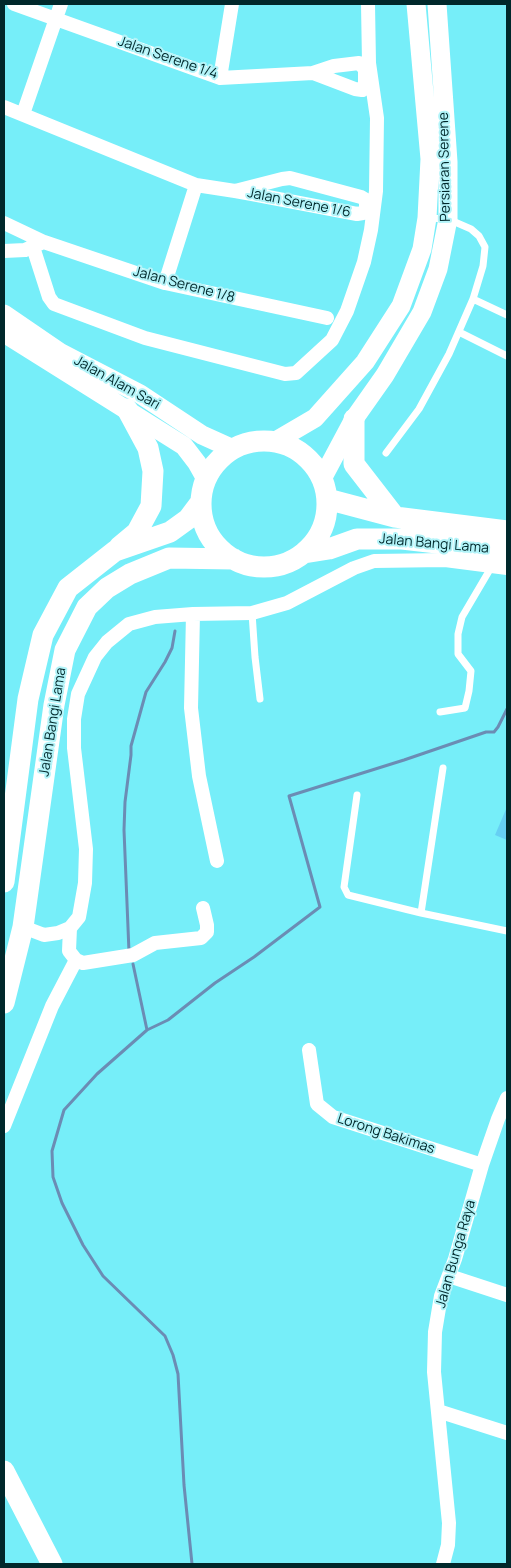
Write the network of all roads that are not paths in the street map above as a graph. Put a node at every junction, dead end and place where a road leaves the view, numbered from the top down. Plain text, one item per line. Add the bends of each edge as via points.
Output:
1 (14, 4) edge
2 (61, 4) edge
3 (232, 4) edge
4 (368, 4) edge
5 (416, 4) edge
6 (437, 4) edge
7 (57, 18) junction
8 (313, 74) dead end
9 (220, 78) junction
10 (5, 110) edge
11 (22, 114) junction
12 (196, 185) junction
13 (235, 191) junction
14 (427, 218) junction
15 (448, 219) junction
16 (4, 223) edge
17 (39, 244) junction
18 (4, 251) edge
19 (165, 283) junction
20 (473, 299) junction
21 (4, 314) edge
22 (507, 315) edge
23 (326, 318) dead end
24 (459, 332) junction
25 (4, 333) edge
26 (507, 356) edge
27 (127, 409) junction
28 (354, 419) junction
29 (274, 442) junction
30 (233, 449) junction
31 (386, 453) dead end
32 (206, 479) junction
33 (325, 499) junction
34 (200, 503) junction
35 (395, 518) junction
36 (507, 531) edge
37 (115, 551) junction
38 (507, 551) edge
39 (304, 553) junction
40 (234, 559) junction
41 (492, 566) junction
42 (507, 568) edge
43 (252, 613) junction
44 (193, 614) junction
45 (260, 700) dead end
46 (440, 712) dead end
47 (444, 768) dead end
48 (357, 795) dead end
49 (217, 861) dead end
50 (4, 882) edge
51 (202, 908) dead end
52 (421, 913) junction
53 (23, 927) junction
54 (70, 928) junction
55 (507, 931) edge
56 (76, 960) junction
57 (4, 1001) edge
58 (4, 1010) edge
59 (309, 1050) dead end
60 (507, 1098) edge
61 (4, 1126) edge
62 (482, 1165) junction
63 (449, 1276) junction
64 (507, 1295) edge
65 (438, 1411) junction
66 (507, 1433) edge
67 (4, 1471) edge
68 (52, 1564) edge
69 (443, 1564) edge

1 - 7 street, Jalan Serene 1/4
2 - 7 street
3 - 9 street
4 - 17 street via 369,63 376,118 376,190 371,230 347,311 332,340 296,373 285,374 144,338 54,304 49,297
5 - 14 street, Persiaran Serene via 430,158
6 - 15 street, Persiaran Serene via 448,162
7 - 9 street, Jalan Serene 1/4
7 - 11 street
8 - 9 street, Jalan Serene 1/4
10 - 11 street, Jalan Serene 1/6
11 - 12 street, Jalan Serene 1/6
12 - 13 street, Jalan Serene 1/6
12 - 19 street
13 - 13 street, Jalan Serene 1/6 via 357,214 366,209 366,200 361,197 290,178
14 - 15 lane
14 - 29 street, Persiaran Serene via 422,249 401,306 365,362 315,418
15 - 20 lane via 471,228 485,248
15 - 28 street, Persiaran Serene via 438,269 422,312 385,375
16 - 17 street, Jalan Serene 1/8
17 - 18 street, Jalan Serene 1/8 via 25,250
17 - 19 street, Jalan Serene 1/8
19 - 23 street, Jalan Serene 1/8
20 - 22 lane
20 - 24 lane
21 - 30 street, Jalan Alam Sari via 61,353 140,394 202,435
24 - 26 lane
24 - 31 lane via 419,409
25 - 27 street, Jalan Alam Sari
27 - 32 street, Jalan Alam Sari via 184,446
27 - 37 main road via 148,448 154,471 151,506 137,532
28 - 33 street, Persiaran Serene
28 - 35 main road via 354,464
29 - 30 main road, Jalan Bangi Lama via 253,442
29 - 33 main road, Jalan Bangi Lama via 294,448 310,461
30 - 32 main road, Jalan Bangi Lama via 217,462
32 - 34 main road, Jalan Bangi Lama
33 - 35 main road
33 - 39 main road, Jalan Bangi Lama via 317,538
34 - 37 main road, Jalan Bangi Lama via 188,519 170,532
34 - 40 main road, Jalan Bangi Lama via 203,523 211,538
35 - 36 main road
37 - 50 main road, Jalan Bangi Lama via 68,588 43,634 28,698
38 - 39 main road, Jalan Bangi Lama via 402,539 357,539 329,549
39 - 40 main road, Jalan Bangi Lama via 285,563 264,567
40 - 53 main road, Jalan Bangi Lama via 169,558 130,574 87,607 65,650
41 - 42 street
41 - 43 street via 445,560 374,561 287,602
41 - 46 lane via 462,617 458,634 458,654 471,671 465,708
43 - 44 street
43 - 45 lane
44 - 49 street via 190,708 199,776
44 - 54 street via 155,617 129,624 107,642 96,657 78,694 74,748 86,850 85,883 79,917
47 - 52 lane
48 - 52 lane via 344,887 348,895
51 - 56 street via 207,932 201,938 155,943 133,955 83,963
52 - 55 lane
53 - 54 street via 44,935
53 - 57 main road, Jalan Bangi Lama
54 - 56 street via 70,951
56 - 61 street via 52,1006
57 - 58 main road, Jalan Bangi Lama
59 - 62 street, Lorong Bakimas via 317,1104 333,1117
60 - 62 street, Jalan Bunga Raya
62 - 63 street, Jalan Bunga Raya
63 - 64 street
63 - 65 street, Jalan Bunga Raya via 441,1296 436,1332 434,1372
65 - 66 street
65 - 69 street, Jalan Bunga Raya via 449,1523
67 - 68 main road

